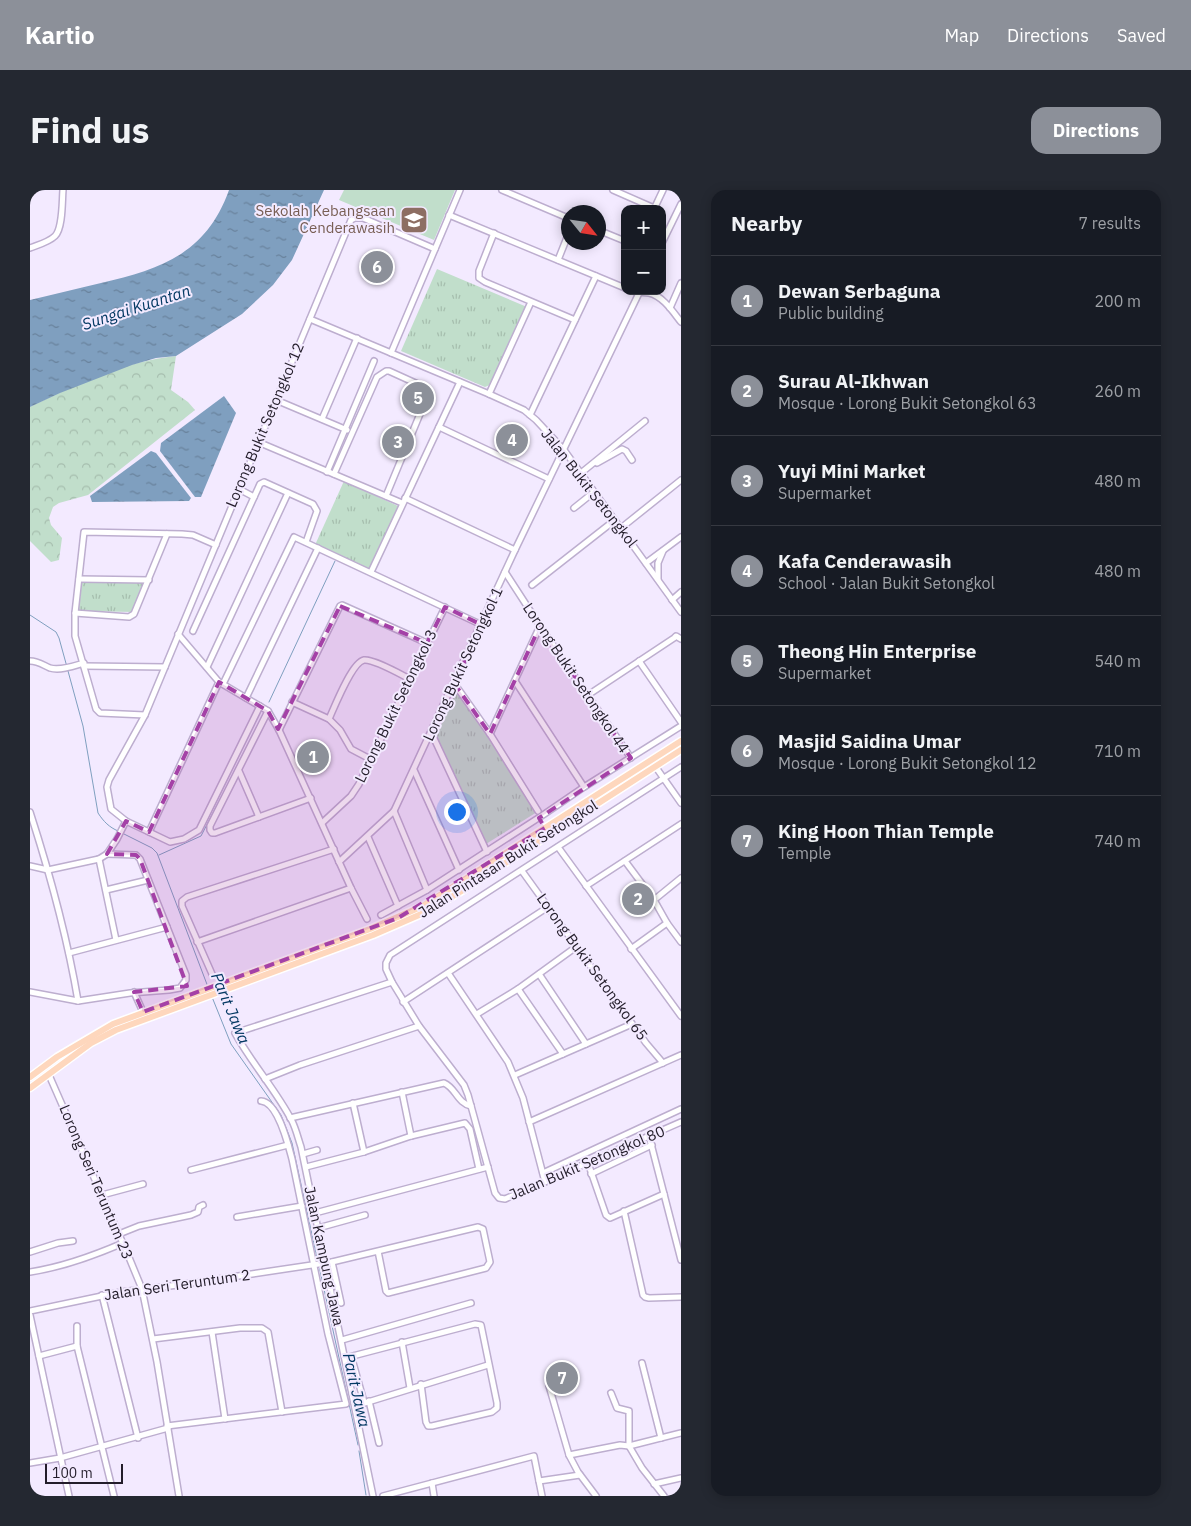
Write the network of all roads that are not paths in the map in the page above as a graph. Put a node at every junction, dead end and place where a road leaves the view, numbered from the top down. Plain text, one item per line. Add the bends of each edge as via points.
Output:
1 (63, 190) edge
2 (460, 190) edge
3 (615, 190) edge
4 (663, 190) edge
5 (506, 191) edge
6 (681, 204) edge
7 (648, 205) edge
8 (656, 205) edge
9 (449, 215) junction
10 (561, 215) edge
11 (494, 233) junction
12 (606, 233) edge
13 (666, 235) edge
14 (621, 239) edge
15 (30, 248) edge
16 (435, 249) junction
17 (562, 250) edge
18 (558, 260) junction
19 (596, 276) junction
20 (681, 283) edge
21 (621, 286) edge
22 (636, 295) edge
23 (654, 295) edge
24 (531, 302) junction
25 (670, 308) junction
26 (310, 319) junction
27 (575, 320) junction
28 (681, 322) edge
29 (356, 338) junction
30 (391, 353) junction
31 (374, 361) dead end
32 (460, 382) junction
33 (489, 394) junction
34 (276, 400) junction
35 (530, 415) junction
36 (322, 420) junction
37 (645, 421) dead end
38 (439, 427) junction
39 (345, 429) junction
40 (352, 432) junction
41 (258, 442) junction
42 (564, 450) junction
43 (632, 460) dead end
44 (583, 471) junction
45 (327, 472) junction
46 (334, 474) junction
47 (549, 479) junction
48 (681, 480) edge
49 (239, 489) junction
50 (594, 492) junction
51 (288, 493) junction
52 (386, 496) junction
53 (254, 497) junction
54 (404, 501) junction
55 (574, 508) dead end
56 (615, 520) junction
57 (621, 528) junction
58 (168, 534) junction
59 (681, 537) edge
60 (306, 542) junction
61 (216, 545) junction
62 (318, 548) junction
63 (515, 550) junction
64 (663, 550) junction
65 (638, 552) junction
66 (654, 557) junction
67 (646, 563) junction
68 (371, 572) junction
69 (505, 572) junction
70 (658, 579) junction
71 (79, 580) junction
72 (148, 580) junction
73 (532, 585) dead end
74 (681, 592) edge
75 (672, 600) junction
76 (445, 607) junction
77 (681, 612) edge
78 (75, 613) junction
79 (482, 624) junction
80 (540, 626) junction
81 (193, 631) dead end
82 (178, 634) junction
83 (681, 639) edge
84 (427, 642) junction
85 (30, 661) edge
86 (639, 661) junction
87 (82, 664) junction
88 (165, 667) junction
89 (207, 667) junction
90 (410, 679) junction
91 (515, 681) junction
92 (221, 683) junction
93 (454, 683) junction
94 (588, 695) junction
95 (246, 698) junction
96 (292, 702) junction
97 (260, 706) junction
98 (268, 711) junction
99 (145, 715) junction
100 (329, 719) junction
101 (681, 722) edge
102 (681, 726) edge
103 (279, 730) junction
104 (431, 732) junction
105 (490, 734) junction
106 (681, 741) edge
107 (681, 750) edge
108 (631, 758) junction
109 (372, 760) junction
110 (681, 767) edge
111 (656, 768) junction
112 (414, 770) junction
113 (239, 771) junction
114 (662, 777) junction
115 (584, 787) junction
116 (312, 798) junction
117 (681, 803) edge
118 (394, 811) junction
119 (30, 812) edge
120 (259, 817) junction
121 (541, 817) junction
122 (126, 821) junction
123 (322, 823) junction
124 (681, 824) edge
125 (547, 826) junction
126 (149, 832) junction
127 (368, 837) junction
128 (558, 847) junction
129 (334, 849) junction
130 (487, 852) junction
131 (107, 854) junction
132 (99, 859) junction
133 (625, 861) junction
134 (339, 862) junction
135 (30, 866) edge
136 (48, 870) junction
137 (459, 870) junction
138 (522, 871) junction
139 (681, 878) edge
140 (148, 880) junction
141 (586, 886) junction
142 (351, 888) junction
143 (106, 890) junction
144 (427, 890) junction
145 (654, 900) junction
146 (398, 906) junction
147 (548, 907) junction
148 (381, 915) dead end
149 (367, 919) dead end
150 (667, 923) junction
151 (167, 927) junction
152 (116, 940) junction
153 (197, 942) junction
154 (681, 942) edge
155 (576, 947) junction
156 (631, 948) junction
157 (69, 953) junction
158 (448, 973) junction
159 (212, 974) dead end
160 (539, 974) junction
161 (392, 982) junction
162 (518, 989) junction
163 (30, 992) edge
164 (134, 992) junction
165 (78, 1001) junction
166 (403, 1002) junction
167 (143, 1012) junction
168 (477, 1014) junction
169 (681, 1016) edge
170 (632, 1024) junction
171 (419, 1026) junction
172 (586, 1044) junction
173 (563, 1054) junction
174 (681, 1055) edge
175 (663, 1063) junction
176 (49, 1075) junction
177 (515, 1075) junction
178 (30, 1077) edge
179 (265, 1079) junction
180 (39, 1083) junction
181 (30, 1088) edge
182 (402, 1092) junction
183 (261, 1101) dead end
184 (353, 1103) junction
185 (471, 1106) junction
186 (681, 1109) edge
187 (290, 1118) junction
188 (528, 1122) junction
189 (681, 1122) edge
190 (411, 1136) junction
191 (649, 1136) junction
192 (288, 1145) junction
193 (652, 1145) junction
194 (317, 1150) dead end
195 (364, 1152) junction
196 (303, 1154) junction
197 (588, 1163) junction
198 (306, 1167) junction
199 (488, 1167) junction
200 (479, 1169) junction
201 (191, 1170) dead end
202 (542, 1172) junction
203 (591, 1174) junction
204 (544, 1182) junction
205 (143, 1184) dead end
206 (664, 1194) junction
207 (102, 1195) junction
208 (203, 1206) dead end
209 (302, 1206) junction
210 (624, 1211) junction
211 (315, 1213) junction
212 (365, 1215) dead end
213 (237, 1217) dead end
214 (318, 1228) junction
215 (119, 1234) junction
216 (74, 1241) dead end
217 (123, 1243) junction
218 (378, 1251) junction
219 (30, 1252) edge
220 (681, 1260) edge
221 (332, 1262) junction
222 (320, 1264) junction
223 (30, 1272) edge
224 (142, 1290) junction
225 (102, 1295) junction
226 (681, 1297) edge
227 (341, 1303) dead end
228 (471, 1303) dead end
229 (30, 1311) edge
230 (30, 1315) edge
231 (77, 1326) dead end
232 (338, 1331) junction
233 (212, 1332) junction
234 (328, 1334) junction
235 (153, 1339) junction
236 (342, 1340) junction
237 (402, 1342) junction
238 (78, 1346) junction
239 (39, 1356) junction
240 (354, 1356) junction
241 (345, 1358) junction
242 (642, 1363) dead end
243 (488, 1364) junction
244 (421, 1384) junction
245 (549, 1386) dead end
246 (410, 1388) junction
247 (611, 1393) dead end
248 (367, 1402) junction
249 (355, 1406) junction
250 (282, 1412) junction
251 (225, 1419) junction
252 (168, 1427) junction
253 (681, 1433) edge
254 (138, 1438) junction
255 (660, 1438) junction
256 (379, 1443) dead end
257 (629, 1446) junction
258 (103, 1447) junction
259 (569, 1455) junction
260 (60, 1458) junction
261 (30, 1463) edge
262 (580, 1475) junction
263 (681, 1478) edge
264 (539, 1482) junction
265 (432, 1483) junction
266 (654, 1484) junction
267 (68, 1496) edge
268 (114, 1496) edge
269 (178, 1496) edge
270 (373, 1496) edge
271 (383, 1496) edge
272 (434, 1496) edge
273 (542, 1496) edge
274 (596, 1496) edge
275 (664, 1496) edge

1 - 15 street via 57,234
2 - 9 street
3 - 7 street
4 - 8 street
5 - 10 street
6 - 13 street
9 - 11 street
9 - 16 street
11 - 18 street
11 - 24 street via 479,278
12 - 14 street
16 - 26 street, Lorong Bukit Setongkol 12 via 363,218 355,218 348,226
16 - 30 street
17 - 18 street
18 - 19 street
19 - 21 street
19 - 27 street
20 - 25 street
22 - 42 street, Lorong Bukit Setongkol 1
23 - 25 street
24 - 27 street
24 - 33 street
25 - 28 street
26 - 29 street, Jalan Bukit Setongkol
26 - 34 street, Lorong Bukit Setongkol 12
27 - 35 street
29 - 30 street, Jalan Bukit Setongkol
29 - 36 street
30 - 32 street, Jalan Bukit Setongkol
31 - 39 street
32 - 33 street, Jalan Bukit Setongkol
32 - 38 street
33 - 35 street, Jalan Bukit Setongkol
34 - 36 street
34 - 41 street, Lorong Bukit Setongkol 12
35 - 42 street, Jalan Bukit Setongkol
36 - 39 street
37 - 44 street
38 - 47 street
38 - 54 street
39 - 40 street
39 - 45 street
40 - 46 street
40 - 52 street via 376,377 386,371 425,388 427,401
41 - 45 street
41 - 49 street, Lorong Bukit Setongkol 12
42 - 44 street, Jalan Bukit Setongkol
42 - 47 street, Lorong Bukit Setongkol 1
43 - 44 street via 622,449
44 - 50 street, Jalan Bukit Setongkol
45 - 46 street
46 - 52 street
47 - 63 street, Lorong Bukit Setongkol 1
48 - 57 street
49 - 53 street
49 - 61 street, Lorong Bukit Setongkol 12
50 - 55 street
50 - 56 street, Jalan Bukit Setongkol
51 - 53 street via 264,482
51 - 60 street via 316,508
51 - 89 street
52 - 54 street
53 - 81 street
54 - 63 street
54 - 68 street
56 - 57 street, Jalan Bukit Setongkol
56 - 73 street
57 - 65 street, Jalan Bukit Setongkol
58 - 61 street via 192,536
58 - 71 street via 84,532
58 - 72 street
59 - 64 street
60 - 62 street
60 - 92 street via 294,537
61 - 82 street, Lorong Bukit Setongkol 12
62 - 68 street
62 - 95 street
63 - 69 street, Lorong Bukit Setongkol 1
64 - 66 street
64 - 70 street via 658,563
65 - 66 street
65 - 67 street, Jalan Bukit Setongkol
66 - 67 street
67 - 70 street, Jalan Bukit Setongkol
68 - 76 street
69 - 79 street, Lorong Bukit Setongkol 1
69 - 80 street, Lorong Bukit Setongkol 44
70 - 75 street, Jalan Bukit Setongkol
71 - 72 street
71 - 78 street
72 - 78 street via 131,616
74 - 75 street
75 - 77 street, Jalan Bukit Setongkol
76 - 79 street
76 - 84 street, Lorong Bukit Setongkol 3
78 - 87 street via 75,636
79 - 93 street, Lorong Bukit Setongkol 1
80 - 91 street
80 - 94 street, Lorong Bukit Setongkol 44
82 - 88 street, Lorong Bukit Setongkol 12
82 - 89 street
83 - 86 street via 676,636
84 - 90 street, Lorong Bukit Setongkol 3
84 - 96 street via 342,605
85 - 87 street via 52,669
86 - 94 street
86 - 101 street
87 - 88 street
87 - 99 street via 100,713
88 - 99 street, Lorong Bukit Setongkol 12
89 - 92 street
90 - 100 street via 372,662 360,661 353,668
90 - 109 street, Lorong Bukit Setongkol 3
91 - 105 street
91 - 115 street
92 - 95 street
92 - 126 street
93 - 104 street, Lorong Bukit Setongkol 1
93 - 105 street
94 - 108 street, Lorong Bukit Setongkol 44
95 - 97 street
96 - 100 street
96 - 103 street
97 - 98 street
97 - 126 street via 199,830 184,839 170,842
98 - 103 street
98 - 113 street
99 - 122 street, Lorong Bukit Setongkol 12 via 107,787 111,809
100 - 109 street via 351,749
102 - 108 street
103 - 116 street
104 - 112 street, Lorong Bukit Setongkol 1
104 - 130 street
105 - 121 street
106 - 125 main road, Jalan Pintasan Bukit Setongkol
107 - 111 main road, Jalan Pintasan Bukit Setongkol
108 - 115 street
109 - 123 street, Lorong Bukit Setongkol 3 via 351,796
110 - 114 street
111 - 114 street
111 - 176 main road, Jalan Pintasan Bukit Setongkol via 426,912 373,936 116,1030 91,1043
112 - 118 street, Lorong Bukit Setongkol 1
112 - 137 street
113 - 120 street
113 - 120 street via 210,830 215,833
114 - 117 street
114 - 128 street
115 - 121 street
116 - 120 street
116 - 123 street
118 - 127 street, Lorong Bukit Setongkol 1
118 - 144 street
119 - 136 street
121 - 125 street
121 - 130 street
122 - 126 street
122 - 131 street
123 - 129 street
124 - 133 street
125 - 167 main road, Jalan Pintasan Bukit Setongkol via 424,906 398,918
127 - 134 street, Lorong Bukit Setongkol 1
127 - 146 street
128 - 138 street
128 - 141 street
129 - 134 street
129 - 153 street via 187,897 182,906
130 - 137 street
131 - 132 street
131 - 140 street via 136,855
132 - 136 street
132 - 143 street
133 - 141 street
133 - 145 street
134 - 142 street
135 - 136 street
136 - 157 street
137 - 144 street
138 - 147 street, Lorong Bukit Setongkol 65
138 - 161 street via 387,959 386,969
139 - 145 street
140 - 143 street
140 - 151 street
141 - 156 street
142 - 149 street
142 - 153 street
143 - 152 street
144 - 146 street
145 - 150 street
146 - 148 street
147 - 155 street, Lorong Bukit Setongkol 65
147 - 158 street
150 - 154 street
150 - 156 street
151 - 152 street
151 - 164 street via 186,980 180,988
152 - 157 street
153 - 159 street
155 - 160 street
155 - 170 street, Lorong Bukit Setongkol 65
156 - 169 street
157 - 165 street
158 - 166 street
158 - 168 street
160 - 162 street
160 - 172 street
161 - 166 street
161 - 179 street, Jalan Kampung Jawa via 236,1033
162 - 168 street
162 - 173 street
163 - 165 street
164 - 165 street
164 - 167 street
166 - 171 street
167 - 178 main road, Jalan Pintasan Bukit Setongkol via 112,1024
168 - 177 street
170 - 172 street
170 - 175 street, Lorong Bukit Setongkol 65
171 - 179 street
171 - 185 street via 461,1081
172 - 173 street
173 - 177 street
174 - 175 street
175 - 188 street
176 - 180 main road, Jalan Pintasan Bukit Setongkol
176 - 207 street, Lorong Seri Teruntum 23
177 - 188 street
178 - 180 main road
179 - 187 street, Jalan Kampung Jawa
180 - 181 main road, Jalan Pintasan Bukit Setongkol
182 - 184 street
182 - 185 street via 444,1083 451,1087 463,1104
182 - 190 street
183 - 192 street, Jalan Kampung Jawa via 268,1103 274,1112
184 - 187 street
184 - 195 street
185 - 199 street
186 - 202 street
187 - 196 street, Jalan Kampung Jawa
188 - 202 street
189 - 191 street, Jalan Bukit Setongkol 80
190 - 195 street
190 - 200 street via 465,1122 470,1129
191 - 193 street
191 - 197 street, Jalan Bukit Setongkol 80
192 - 201 street
192 - 209 street, Jalan Kampung Jawa
193 - 203 street
193 - 206 street
194 - 196 street
195 - 198 street
196 - 198 street, Jalan Kampung Jawa
197 - 203 street
197 - 204 street, Jalan Bukit Setongkol 80
198 - 211 street, Jalan Kampung Jawa
199 - 200 street
199 - 204 street, Jalan Bukit Setongkol 80 via 499,1198 505,1199
200 - 211 street
202 - 204 street
203 - 210 street via 608,1217
205 - 207 street
206 - 210 street
206 - 220 street
207 - 215 street, Lorong Seri Teruntum 23
208 - 215 street via 191,1215 139,1226
209 - 213 street
209 - 222 street, Jalan Kampung Jawa
210 - 226 street via 643,1294 648,1298
211 - 214 street, Jalan Kampung Jawa
212 - 214 street
214 - 222 street, Jalan Kampung Jawa
215 - 217 street, Lorong Seri Teruntum 23
216 - 219 street
217 - 223 street via 56,1268
217 - 224 street, Lorong Seri Teruntum 23
218 - 218 street, Jalan Seri Teruntum 2 via 475,1227 482,1228 490,1262 488,1266 388,1293
218 - 221 street, Jalan Seri Teruntum 2
221 - 222 street, Jalan Seri Teruntum 2
221 - 227 street, Jalan Kampung Jawa
222 - 224 street, Jalan Seri Teruntum 2
222 - 232 street, Jalan Kampung Jawa
222 - 234 street, Jalan Kampung Jawa
224 - 225 street, Jalan Seri Teruntum 2
224 - 235 street, Lorong Seri Teruntum 23
225 - 229 street, Jalan Seri Teruntum 2
225 - 254 street
228 - 236 street
230 - 239 street
231 - 238 street
232 - 234 street
232 - 236 street, Jalan Kampung Jawa
233 - 235 street
233 - 250 street via 262,1328 268,1332
233 - 251 street
234 - 250 street, Jalan Kampung Jawa via 346,1404
235 - 252 street, Lorong Seri Teruntum 23
236 - 241 street, Jalan Kampung Jawa
237 - 240 street
237 - 243 street via 479,1324
237 - 246 street
238 - 239 street
238 - 258 street
239 - 260 street
240 - 241 street
240 - 248 street via 352,1359
241 - 249 street, Jalan Kampung Jawa
242 - 255 street
243 - 244 street
243 - 244 street via 497,1408 492,1412 428,1426
244 - 246 street
245 - 259 street
246 - 248 street
247 - 257 street via 617,1408 629,1411
248 - 249 street
248 - 256 street
249 - 270 street, Jalan Kampung Jawa
250 - 251 street
251 - 252 street
252 - 254 street
252 - 269 street, Lorong Seri Teruntum 23
253 - 255 street
254 - 258 street
255 - 257 street
257 - 259 street
257 - 266 street
258 - 260 street
258 - 268 street
259 - 262 street
260 - 261 street
260 - 267 street
262 - 264 street
262 - 274 street
263 - 266 street
264 - 265 street via 534,1456
264 - 273 street
265 - 271 street
265 - 272 street
266 - 275 street

